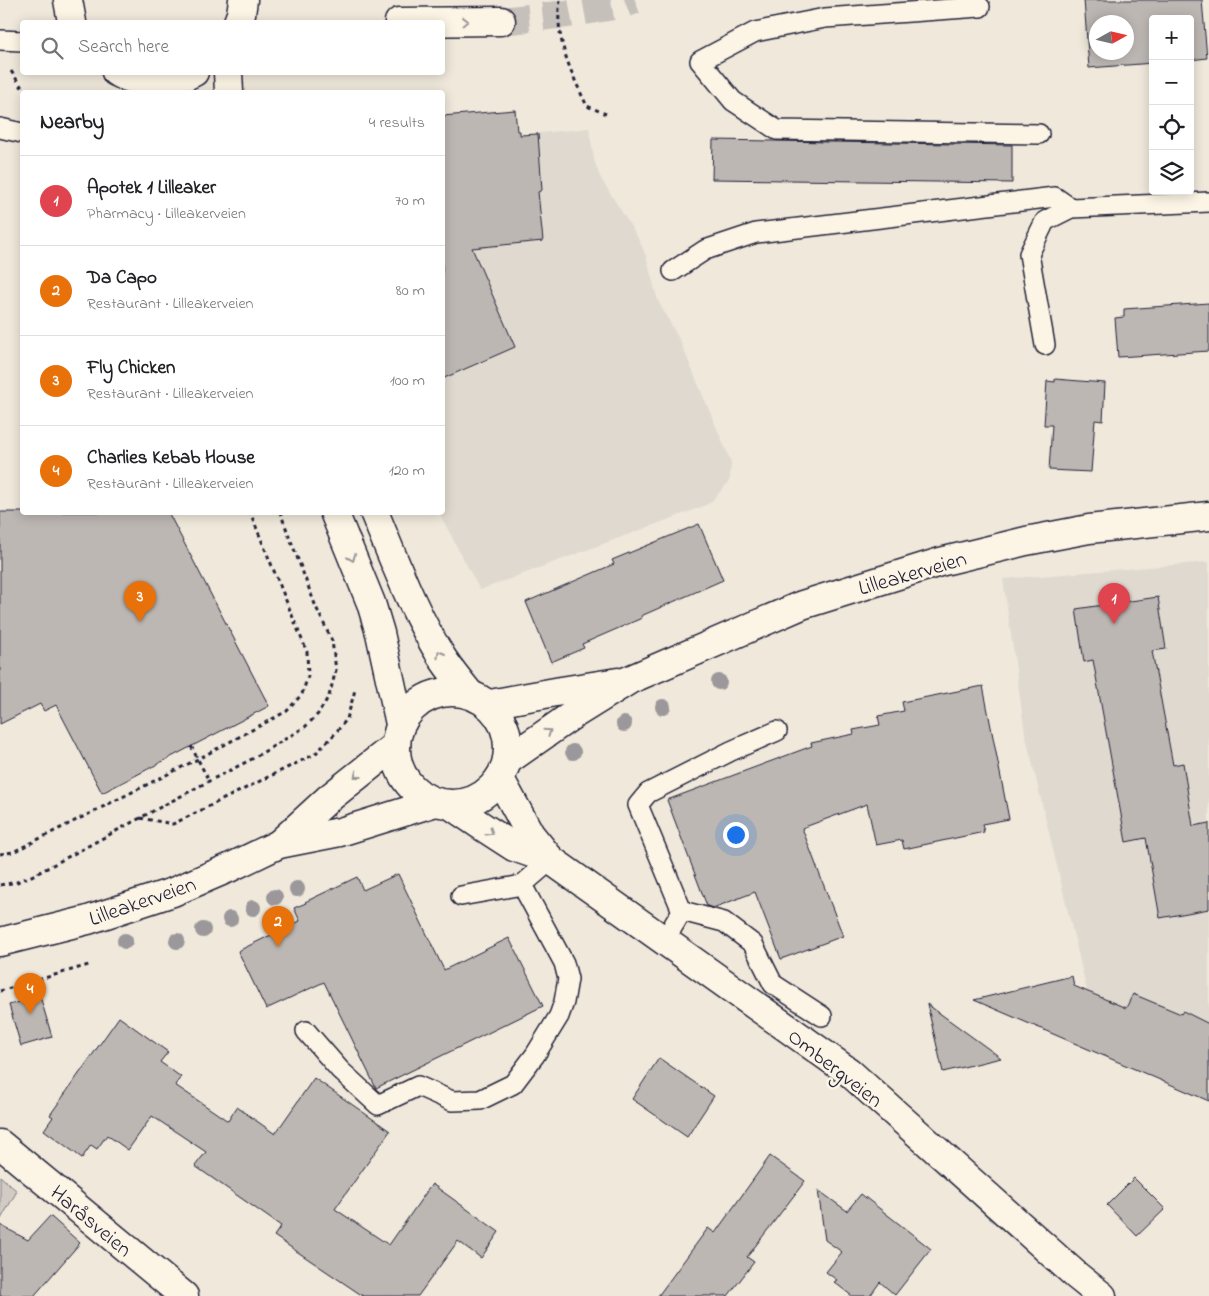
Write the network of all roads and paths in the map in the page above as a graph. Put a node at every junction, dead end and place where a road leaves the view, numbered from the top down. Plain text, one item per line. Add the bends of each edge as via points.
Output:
1 (68, 0) edge
2 (243, 0) edge
3 (560, 0) edge
4 (980, 7) dead end
5 (72, 20) edge
6 (239, 20) edge
7 (501, 21) tunnel mouth
8 (445, 22) edge
9 (0, 40) edge
10 (20, 41) edge
11 (7, 66) dead end
12 (189, 75) edge
13 (228, 75) edge
14 (133, 82) edge
15 (25, 90) edge
16 (229, 90) edge
17 (606, 114) dead end
18 (0, 128) edge
19 (20, 133) edge
20 (1039, 134) dead end
21 (1209, 202) edge
22 (1071, 208) junction
23 (673, 270) dead end
24 (1045, 345) dead end
25 (251, 515) edge
26 (281, 515) edge
27 (335, 515) edge
28 (375, 515) edge
29 (1209, 516) edge
30 (629, 680) junction
31 (356, 684) dead end
32 (479, 699) junction
33 (777, 731) dead end
34 (398, 735) junction
35 (191, 746) dead end
36 (198, 758) junction
37 (504, 769) junction
38 (209, 780) junction
39 (443, 803) junction
40 (140, 818) junction
41 (279, 844) junction
42 (0, 854) edge
43 (551, 860) junction
44 (0, 885) edge
45 (522, 885) junction
46 (462, 896) dead end
47 (682, 912) junction
48 (664, 941) junction
49 (0, 942) edge
50 (92, 964) dead end
51 (0, 991) edge
52 (822, 1016) dead end
53 (306, 1031) dead end
54 (0, 1144) edge
55 (184, 1296) edge
56 (1102, 1296) edge

1 - 5 main road
2 - 6 main road
3 - 17 path via 561,35 569,69 587,106
4 - 20 lane via 825,18 755,32 700,61 734,101 777,130
8 -> 7 main road
9 - 10 lane
11 - 15 path
12 - 14 main road via 163,82
13 - 16 main road
18 - 19 lane
21 - 22 lane
22 - 23 lane via 1055,197 756,233 705,250
22 - 24 lane via 1045,221 1029,254
25 - 36 path via 307,652 308,676 302,694 287,711
26 - 38 path via 332,641 336,670 330,696 305,727
27 -> 34 main road via 380,633
32 -> 28 main road via 443,660 405,588
29 - 30 main road, Lilleakerveien via 1089,529 940,562 802,605
30 - 32 main road, Lilleakerveien
37 -> 30 main road, Lilleakerveien via 571,716
31 - 40 path via 347,719 315,754 174,824
32 - 34 main road via 452,691 436,693 409,710
32 - 37 main road via 500,716 506,730 509,745
33 - 47 lane via 648,793 638,805
34 - 39 main road via 398,764 406,780 420,794
34 -> 41 main road, Lilleakerveien
35 - 36 path
36 - 38 path
36 - 42 path via 13,852
37 - 39 main road via 490,790 478,798 464,803
37 - 43 main road, Ombergveien via 530,834
38 - 40 path
39 - 41 main road, Lilleakerveien via 340,832
39 -> 43 main road, Ombergveien via 514,847
40 - 44 path via 36,874
41 - 49 main road, Lilleakerveien via 173,892 88,920
43 - 45 lane
43 - 48 main road, Ombergveien
45 - 46 lane
45 - 53 lane via 564,963 568,979 560,1016 513,1084 480,1100 452,1101 418,1086 378,1105 340,1070
47 - 48 lane
47 - 52 lane via 724,922 753,944 773,984
48 - 56 main road, Ombergveien via 849,1072
50 - 51 path
54 - 55 main road, Haråsveien

